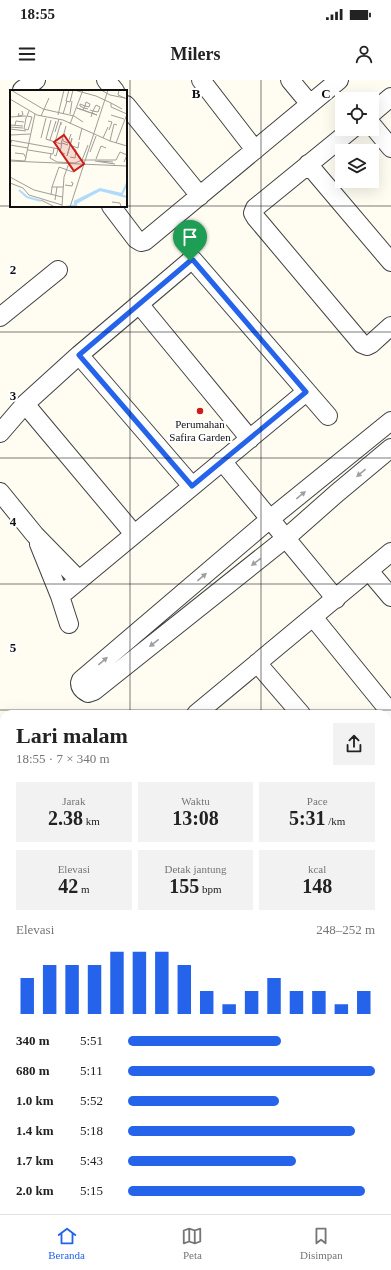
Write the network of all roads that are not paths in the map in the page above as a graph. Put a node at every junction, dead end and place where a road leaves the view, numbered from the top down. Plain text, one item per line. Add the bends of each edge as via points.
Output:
1 (106, 80) edge
2 (201, 80) edge
3 (290, 80) edge
4 (339, 80) edge
5 (114, 90) edge
6 (391, 97) edge
7 (310, 104) junction
8 (127, 106) edge
9 (379, 107) edge
10 (379, 133) edge
11 (343, 136) edge
12 (391, 148) edge
13 (255, 150) junction
14 (308, 164) junction
15 (200, 196) junction
16 (112, 207) edge
17 (391, 262) edge
18 (58, 270) dead end
19 (139, 304) junction
20 (0, 317) edge
21 (391, 326) edge
22 (79, 355) junction
23 (306, 392) junction
24 (25, 404) junction
25 (328, 416) dead end
26 (391, 421) edge
27 (0, 433) edge
28 (250, 438) junction
29 (391, 448) edge
30 (222, 461) junction
31 (192, 486) junction
32 (0, 492) edge
33 (270, 519) junction
34 (134, 534) junction
35 (35, 535) junction
36 (286, 538) junction
37 (391, 552) edge
38 (369, 571) junction
39 (79, 580) junction
40 (60, 596) junction
41 (391, 597) edge
42 (336, 599) junction
43 (313, 617) junction
44 (69, 624) dead end
45 (257, 663) junction
46 (203, 710) edge
47 (298, 710) edge
48 (389, 710) edge

1 - 5 street
2 - 13 street
3 - 7 street
4 - 7 street
6 - 9 street
7 - 13 street
8 - 15 street
10 - 12 street
11 - 14 street
13 - 15 street
14 - 17 street
14 - 21 street via 255,208 254,215 362,344 371,344
15 - 16 street via 141,242
18 - 20 street
19 - 22 street
19 - 23 street via 190,261 194,261
19 - 28 street
22 - 24 street
22 - 31 street
23 - 25 street
23 - 28 street
24 - 27 street
24 - 34 street
33 -> 26 street
28 - 30 street
29 -> 36 street
30 - 31 street
30 - 33 street
31 - 34 street
32 - 35 street
33 - 36 street
36 -> 33 street via 94,691 84,691 80,685 81,680
34 - 39 street
35 - 39 street
35 - 40 street
36 - 42 street
37 - 38 street
38 - 41 street
38 - 42 street
39 - 40 street
40 - 44 street
42 - 43 street
43 - 45 street
43 - 48 street
45 - 46 street
45 - 47 street

